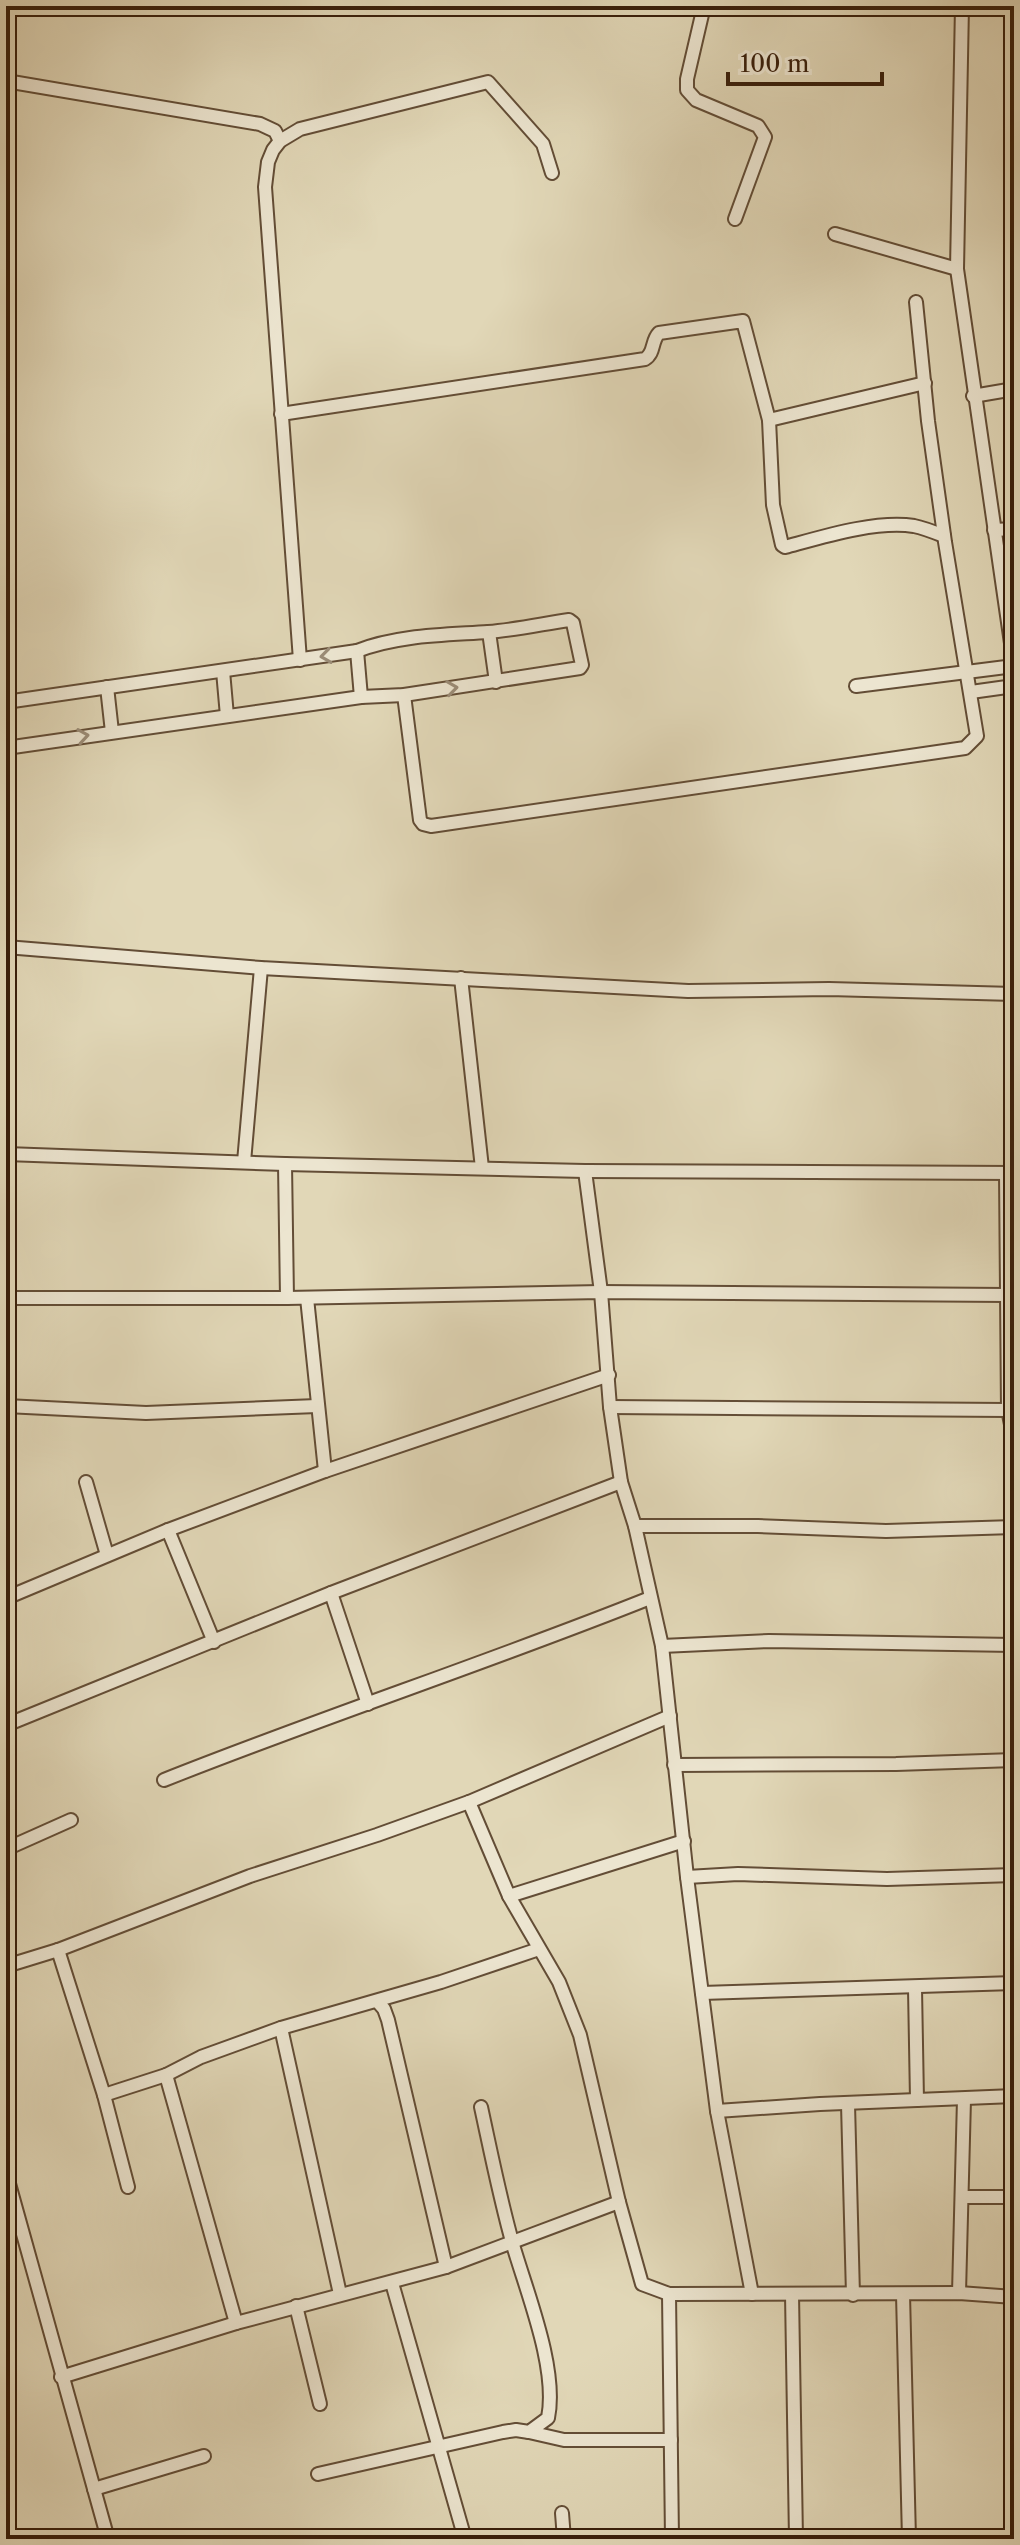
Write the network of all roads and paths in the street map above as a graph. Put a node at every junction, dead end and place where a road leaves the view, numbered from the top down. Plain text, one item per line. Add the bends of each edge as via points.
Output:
1 (704, 6) edge
2 (962, 6) edge
3 (6, 81) edge
4 (280, 141) junction
5 (552, 173) dead end
6 (735, 219) dead end
7 (835, 234) dead end
8 (957, 269) junction
9 (916, 302) dead end
10 (925, 383) junction
11 (1014, 389) edge
12 (973, 396) junction
13 (281, 414) junction
14 (769, 420) junction
15 (1014, 529) edge
16 (994, 530) junction
17 (944, 536) junction
18 (1011, 612) edge
19 (489, 632) junction
20 (357, 651) junction
21 (300, 660) junction
22 (1014, 665) edge
23 (223, 671) junction
24 (968, 672) junction
25 (496, 682) junction
26 (856, 686) dead end
27 (1014, 686) edge
28 (107, 687) junction
29 (971, 692) junction
30 (404, 695) junction
31 (361, 697) junction
32 (6, 702) edge
33 (227, 716) junction
34 (112, 732) junction
35 (6, 748) edge
36 (6, 947) edge
37 (261, 968) junction
38 (461, 978) junction
39 (1014, 994) edge
40 (6, 1154) edge
41 (244, 1162) junction
42 (285, 1164) junction
43 (482, 1168) junction
44 (585, 1171) junction
45 (1010, 1173) edge
46 (601, 1292) junction
47 (1008, 1295) junction
48 (6, 1298) edge
49 (287, 1298) junction
50 (307, 1298) junction
51 (609, 1375) junction
52 (6, 1406) edge
53 (317, 1406) junction
54 (610, 1407) junction
55 (1008, 1410) junction
56 (1014, 1439) edge
57 (325, 1471) junction
58 (86, 1482) dead end
59 (621, 1482) junction
60 (635, 1526) junction
61 (1014, 1527) edge
62 (168, 1530) junction
63 (107, 1555) junction
64 (331, 1593) junction
65 (6, 1598) edge
66 (650, 1598) junction
67 (214, 1642) junction
68 (1014, 1645) edge
69 (662, 1646) junction
70 (368, 1704) junction
71 (670, 1716) junction
72 (6, 1725) edge
73 (1014, 1760) edge
74 (674, 1765) junction
75 (164, 1780) dead end
76 (469, 1802) junction
77 (71, 1820) dead end
78 (684, 1841) junction
79 (6, 1849) edge
80 (1014, 1875) edge
81 (687, 1877) junction
82 (509, 1896) junction
83 (539, 1949) junction
84 (58, 1950) junction
85 (6, 1966) edge
86 (1014, 1983) edge
87 (915, 1988) junction
88 (702, 1993) junction
89 (377, 2001) junction
90 (281, 2028) junction
91 (166, 2075) junction
92 (104, 2095) junction
93 (1014, 2096) edge
94 (964, 2099) junction
95 (917, 2100) junction
96 (848, 2104) junction
97 (481, 2107) dead end
98 (717, 2111) junction
99 (6, 2173) edge
100 (128, 2187) dead end
101 (962, 2197) junction
102 (1014, 2197) edge
103 (619, 2202) junction
104 (512, 2242) junction
105 (446, 2267) junction
106 (392, 2283) junction
107 (959, 2293) junction
108 (340, 2294) junction
109 (669, 2294) junction
110 (752, 2294) junction
111 (792, 2294) junction
112 (903, 2294) junction
113 (853, 2295) junction
114 (1014, 2297) edge
115 (296, 2306) junction
116 (236, 2323) junction
117 (61, 2377) junction
118 (320, 2404) dead end
119 (529, 2432) junction
120 (671, 2440) junction
121 (437, 2448) junction
122 (204, 2456) dead end
123 (318, 2474) dead end
124 (94, 2489) junction
125 (562, 2513) dead end
126 (108, 2539) edge
127 (465, 2539) edge
128 (564, 2539) edge
129 (672, 2539) edge
130 (796, 2539) edge
131 (909, 2539) edge

1 - 6 street via 687,90 696,100 758,126 765,137
2 - 8 street
3 - 4 street via 260,124 275,131
4 - 5 street via 300,129 488,82 543,144
4 - 13 street via 268,162 265,187
7 - 8 street
8 - 12 street
9 - 10 street
10 - 14 street
10 - 17 street
11 - 12 street
12 - 16 street
13 - 14 street via 645,359 659,333 743,321
13 - 21 street
14 - 17 street via 773,505 785,547 888,524
15 - 16 street
16 - 18 street
17 - 24 street
18 - 22 street
19 - 20 street
19 - 25 street
19 - 25 street via 569,620 582,665
20 -> 21 street
20 - 31 street
21 - 23 street
22 - 24 street
23 - 28 street
23 - 33 street
24 - 26 street
24 - 29 street
30 -> 25 street
27 - 29 street
28 - 32 street
28 - 34 street
29 - 30 street via 977,736 965,748 431,826 420,820
30 - 31 street
31 - 33 street
33 - 34 street
35 -> 34 street
36 - 37 street
37 - 38 street
37 - 41 street
38 - 39 street via 688,991
38 - 43 street
40 - 41 street
41 - 42 street
42 - 43 street
42 - 49 street
43 - 44 street
44 - 45 street
44 - 46 street
45 - 47 street
46 - 47 street
46 - 50 street
46 - 51 street
47 - 55 street
48 - 49 street
49 - 50 street
50 - 53 street
51 - 54 street
51 - 57 street
52 - 53 street via 146,1413
53 - 57 street
54 - 55 street
54 - 59 street
55 - 56 street
57 - 62 street
58 - 63 street
59 - 60 street
59 - 64 street
60 - 61 street via 886,1531
60 - 66 street
62 - 63 street
62 - 67 street
63 - 65 street
64 - 67 street
64 - 70 street
66 - 69 street
66 - 70 street
67 - 72 street
68 - 69 street via 769,1641
69 - 71 street
70 - 75 street
71 - 74 street
71 - 76 street
73 - 74 street
74 - 78 street
76 - 82 street
76 - 84 street via 250,1876
77 - 79 street
78 - 81 street
78 - 82 street
80 - 81 street
81 - 88 street
82 - 83 street
83 - 89 street
83 - 103 street via 580,2035
84 - 85 street
84 - 92 street
86 - 87 street
87 - 88 street
87 - 95 street
88 - 98 street
89 - 90 street
89 - 105 street via 388,2020
90 - 91 street
90 - 108 street
91 - 92 street
91 - 116 street
92 - 100 street
93 - 94 street
94 - 95 street
94 - 101 street
95 - 96 street
96 - 98 street
96 - 113 street
97 - 104 street
98 - 110 street
99 - 117 street
101 - 102 street
101 - 107 street
103 - 104 street
103 - 109 street via 642,2284
104 - 105 street
104 - 119 street via 550,2385 548,2418
105 - 106 street
106 - 108 street
106 - 121 street
107 - 112 street
107 - 114 street
108 - 115 street
109 - 110 street
109 - 120 street
110 - 111 street
111 - 113 street
111 - 130 street
112 - 113 street
112 - 131 street
115 - 116 street
115 - 118 street
116 - 117 street
117 - 124 street
119 - 120 street via 564,2440
119 - 121 street via 516,2430
120 - 129 street
121 - 123 street
121 - 127 street
122 - 124 street
124 - 126 street
125 - 128 street

